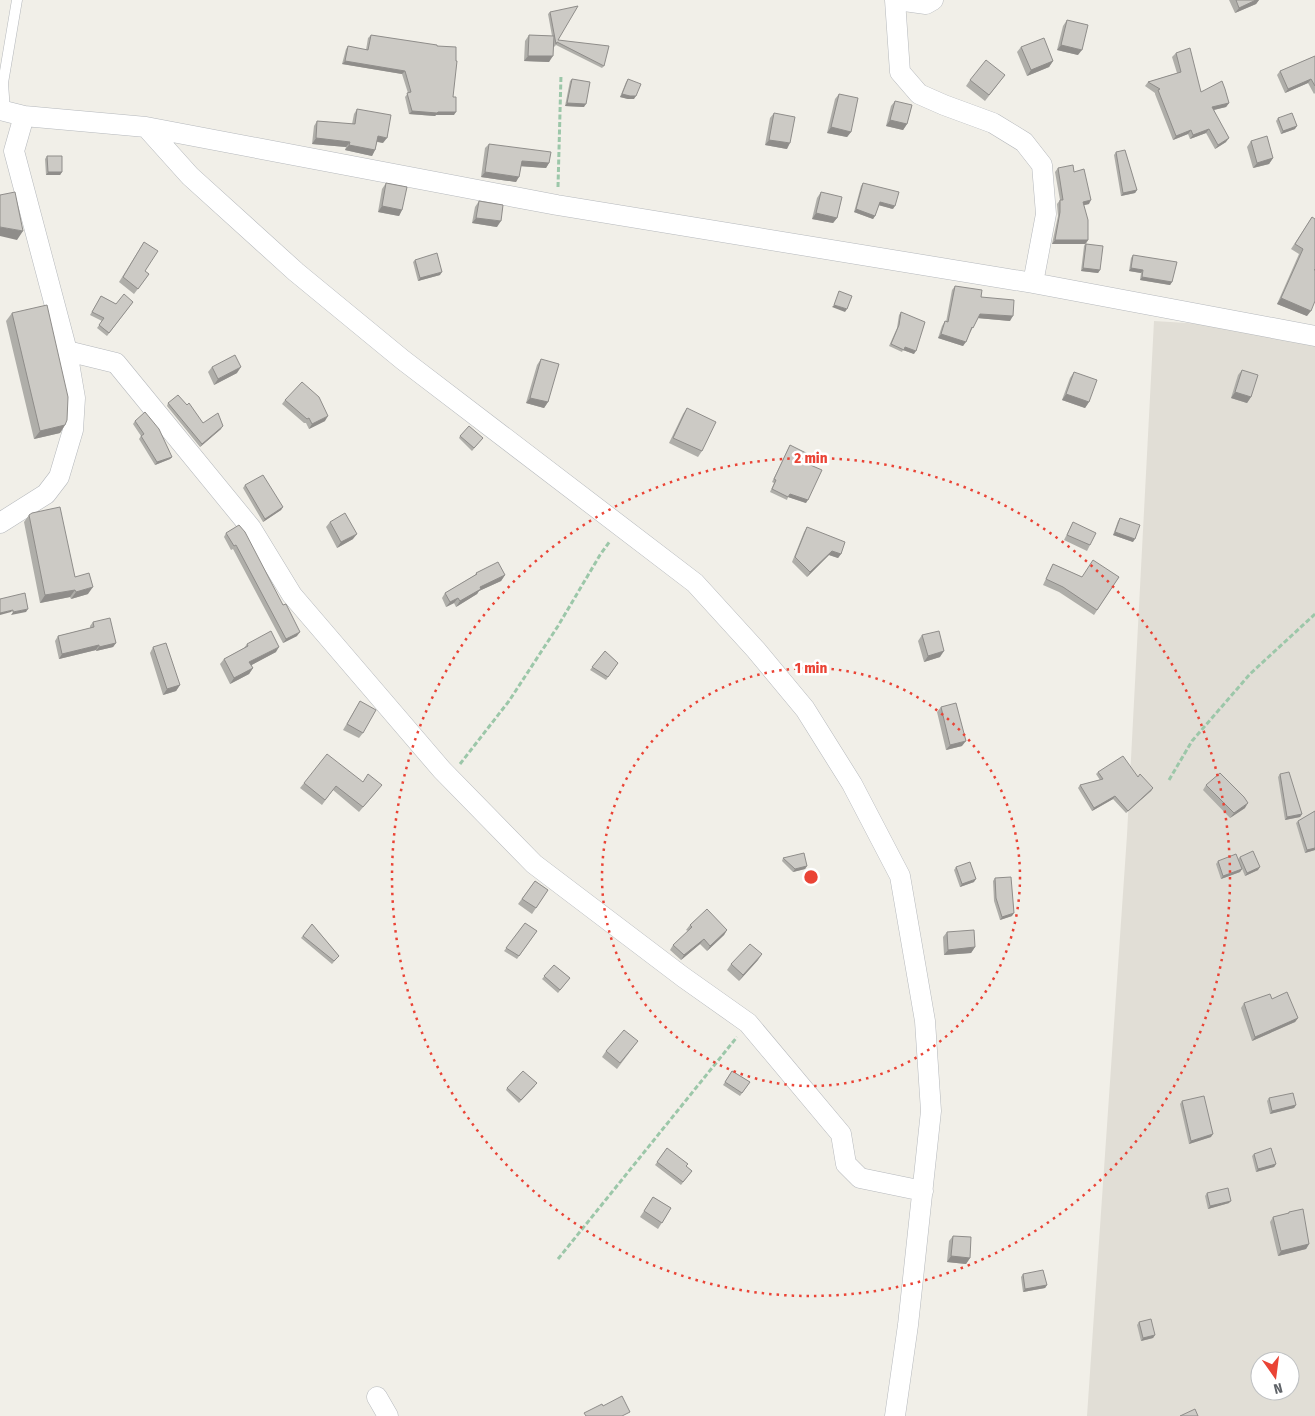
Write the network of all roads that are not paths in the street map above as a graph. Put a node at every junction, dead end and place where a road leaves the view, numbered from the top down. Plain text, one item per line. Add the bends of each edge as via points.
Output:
1 (17, 0) edge
2 (896, 0) edge
3 (933, 0) edge
4 (2, 111) edge
5 (24, 116) junction
6 (146, 127) junction
7 (1032, 283) junction
8 (1315, 336) edge
9 (67, 351) junction
10 (0, 523) edge
11 (923, 1191) junction
12 (377, 1397) dead end
13 (388, 1416) edge
14 (895, 1416) edge

1 - 4 lane via 3,83
2 - 3 street via 926,4
2 - 7 street via 900,72 919,94 993,123 1024,142 1042,165 1046,214
4 - 5 street
5 - 6 street
5 - 9 street via 14,151
6 - 7 street via 557,205
6 - 11 street via 190,176 296,272 403,360 695,583 805,709 852,784 900,876 925,1021 931,1111
7 - 8 street
9 - 10 street via 75,398 74,422 59,477 46,494
9 - 11 street via 116,363 251,528 292,595 449,778 534,864 748,1023 841,1134 846,1164 860,1178
11 - 14 street
12 - 13 street

